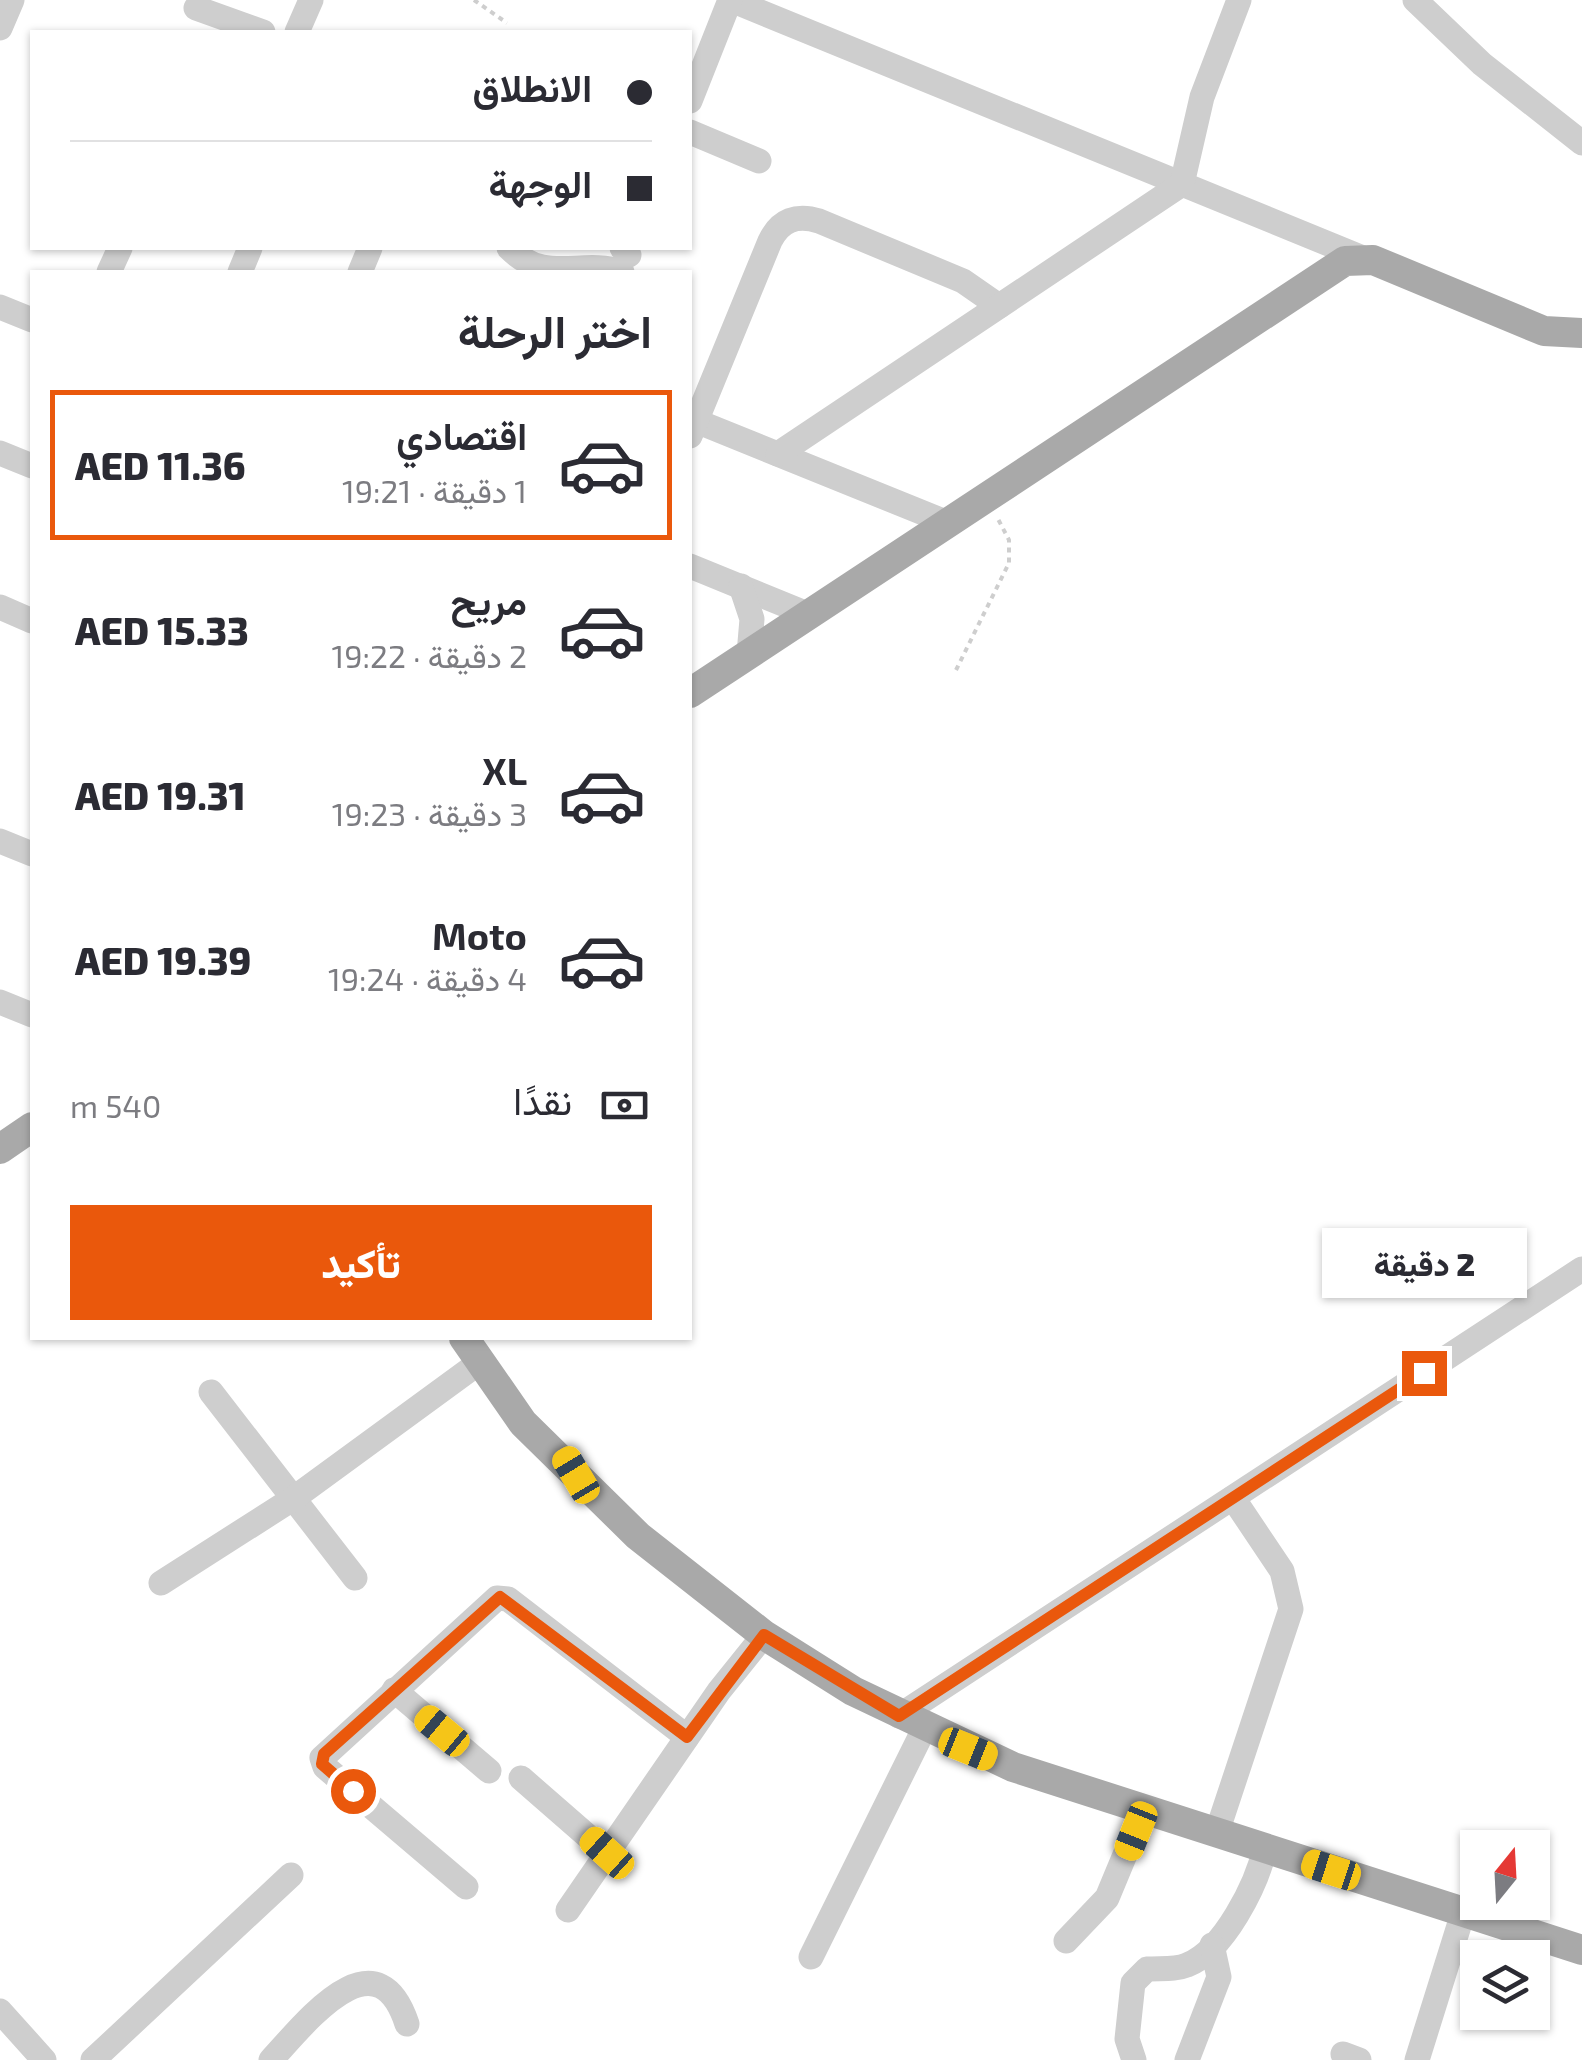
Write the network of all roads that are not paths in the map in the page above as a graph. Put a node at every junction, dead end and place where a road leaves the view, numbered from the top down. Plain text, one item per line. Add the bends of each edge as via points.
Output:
1 (310, 0) edge
2 (731, 0) edge
3 (1239, 0) edge
4 (1415, 0) edge
5 (9, 1) edge
6 (196, 8) dead end
7 (0, 28) edge
8 (257, 30) edge
9 (298, 30) edge
10 (692, 96) edge
11 (692, 133) edge
12 (1582, 143) edge
13 (759, 161) dead end
14 (1182, 184) junction
15 (514, 250) edge
16 (1363, 258) junction
17 (625, 259) edge
18 (549, 270) edge
19 (564, 270) edge
20 (999, 306) junction
21 (0, 307) edge
22 (30, 319) edge
23 (1582, 334) edge
24 (693, 429) edge
25 (0, 453) edge
26 (778, 454) junction
27 (30, 465) edge
28 (948, 522) junction
29 (692, 567) edge
30 (741, 586) junction
31 (0, 608) edge
32 (810, 614) junction
33 (30, 619) edge
34 (749, 654) junction
35 (692, 692) edge
36 (0, 1002) edge
37 (30, 1014) edge
38 (30, 1128) edge
39 (0, 1149) edge
40 (1582, 1269) edge
41 (477, 1346) edge
42 (211, 1392) dead end
43 (294, 1498) junction
44 (1233, 1498) junction
45 (355, 1578) dead end
46 (161, 1584) dead end
47 (764, 1635) junction
48 (394, 1690) junction
49 (912, 1723) junction
50 (687, 1737) junction
51 (489, 1772) dead end
52 (521, 1778) dead end
53 (1144, 1809) junction
54 (1217, 1832) junction
55 (1265, 1848) junction
56 (607, 1853) junction
57 (292, 1876) dead end
58 (466, 1886) dead end
59 (568, 1910) dead end
60 (1460, 1912) edge
61 (1461, 1920) edge
62 (1486, 1920) edge
63 (1066, 1941) dead end
64 (1212, 1946) junction
65 (1582, 1950) edge
66 (811, 1958) dead end
67 (0, 2011) edge
68 (407, 2024) dead end
69 (285, 2055) edge
70 (44, 2060) edge
71 (93, 2060) edge
72 (1134, 2060) edge
73 (1188, 2060) edge
74 (1417, 2060) edge

1 - 9 street
2 - 10 street
2 - 14 street
3 - 14 street via 1202,97
4 - 12 street via 1482,64
5 - 7 street
6 - 8 street
11 - 13 street
14 - 16 street
14 - 20 street
15 - 18 street
16 - 23 main road via 1544,331
16 - 28 main road via 1336,266
17 - 19 street
20 - 24 street via 963,281 819,221 786,222 770,240
20 - 26 street
21 - 22 street
24 - 26 street
25 - 27 street
26 - 28 street
28 - 32 main road
29 - 30 street
30 - 32 street
30 - 34 street via 752,620
31 - 33 street
32 - 34 main road
34 - 35 main road
36 - 37 street
38 - 39 main road
40 - 44 street
41 - 43 street
41 - 47 main road via 576,1475 674,1567
42 - 43 street
43 - 45 street
43 - 46 street
44 - 49 street
44 - 54 street via 1282,1571 1291,1609
47 - 49 main road
47 - 50 street
48 - 50 street via 504,1597
48 - 51 street
48 - 58 street via 326,1752 322,1764
49 - 53 main road via 1012,1767
49 - 66 street
50 - 56 street
52 - 56 street
53 - 54 main road
53 - 63 street via 1107,1898
54 - 55 main road
55 - 60 main road
55 - 64 street via 1260,1873
56 - 59 street
57 - 71 street
61 - 74 street
62 - 65 main road
64 - 72 street via 1188,1965 1138,1975 1128,2014
64 - 73 street via 1220,1978
67 - 70 street
68 - 69 street via 382,1989 352,1985 326,1999

